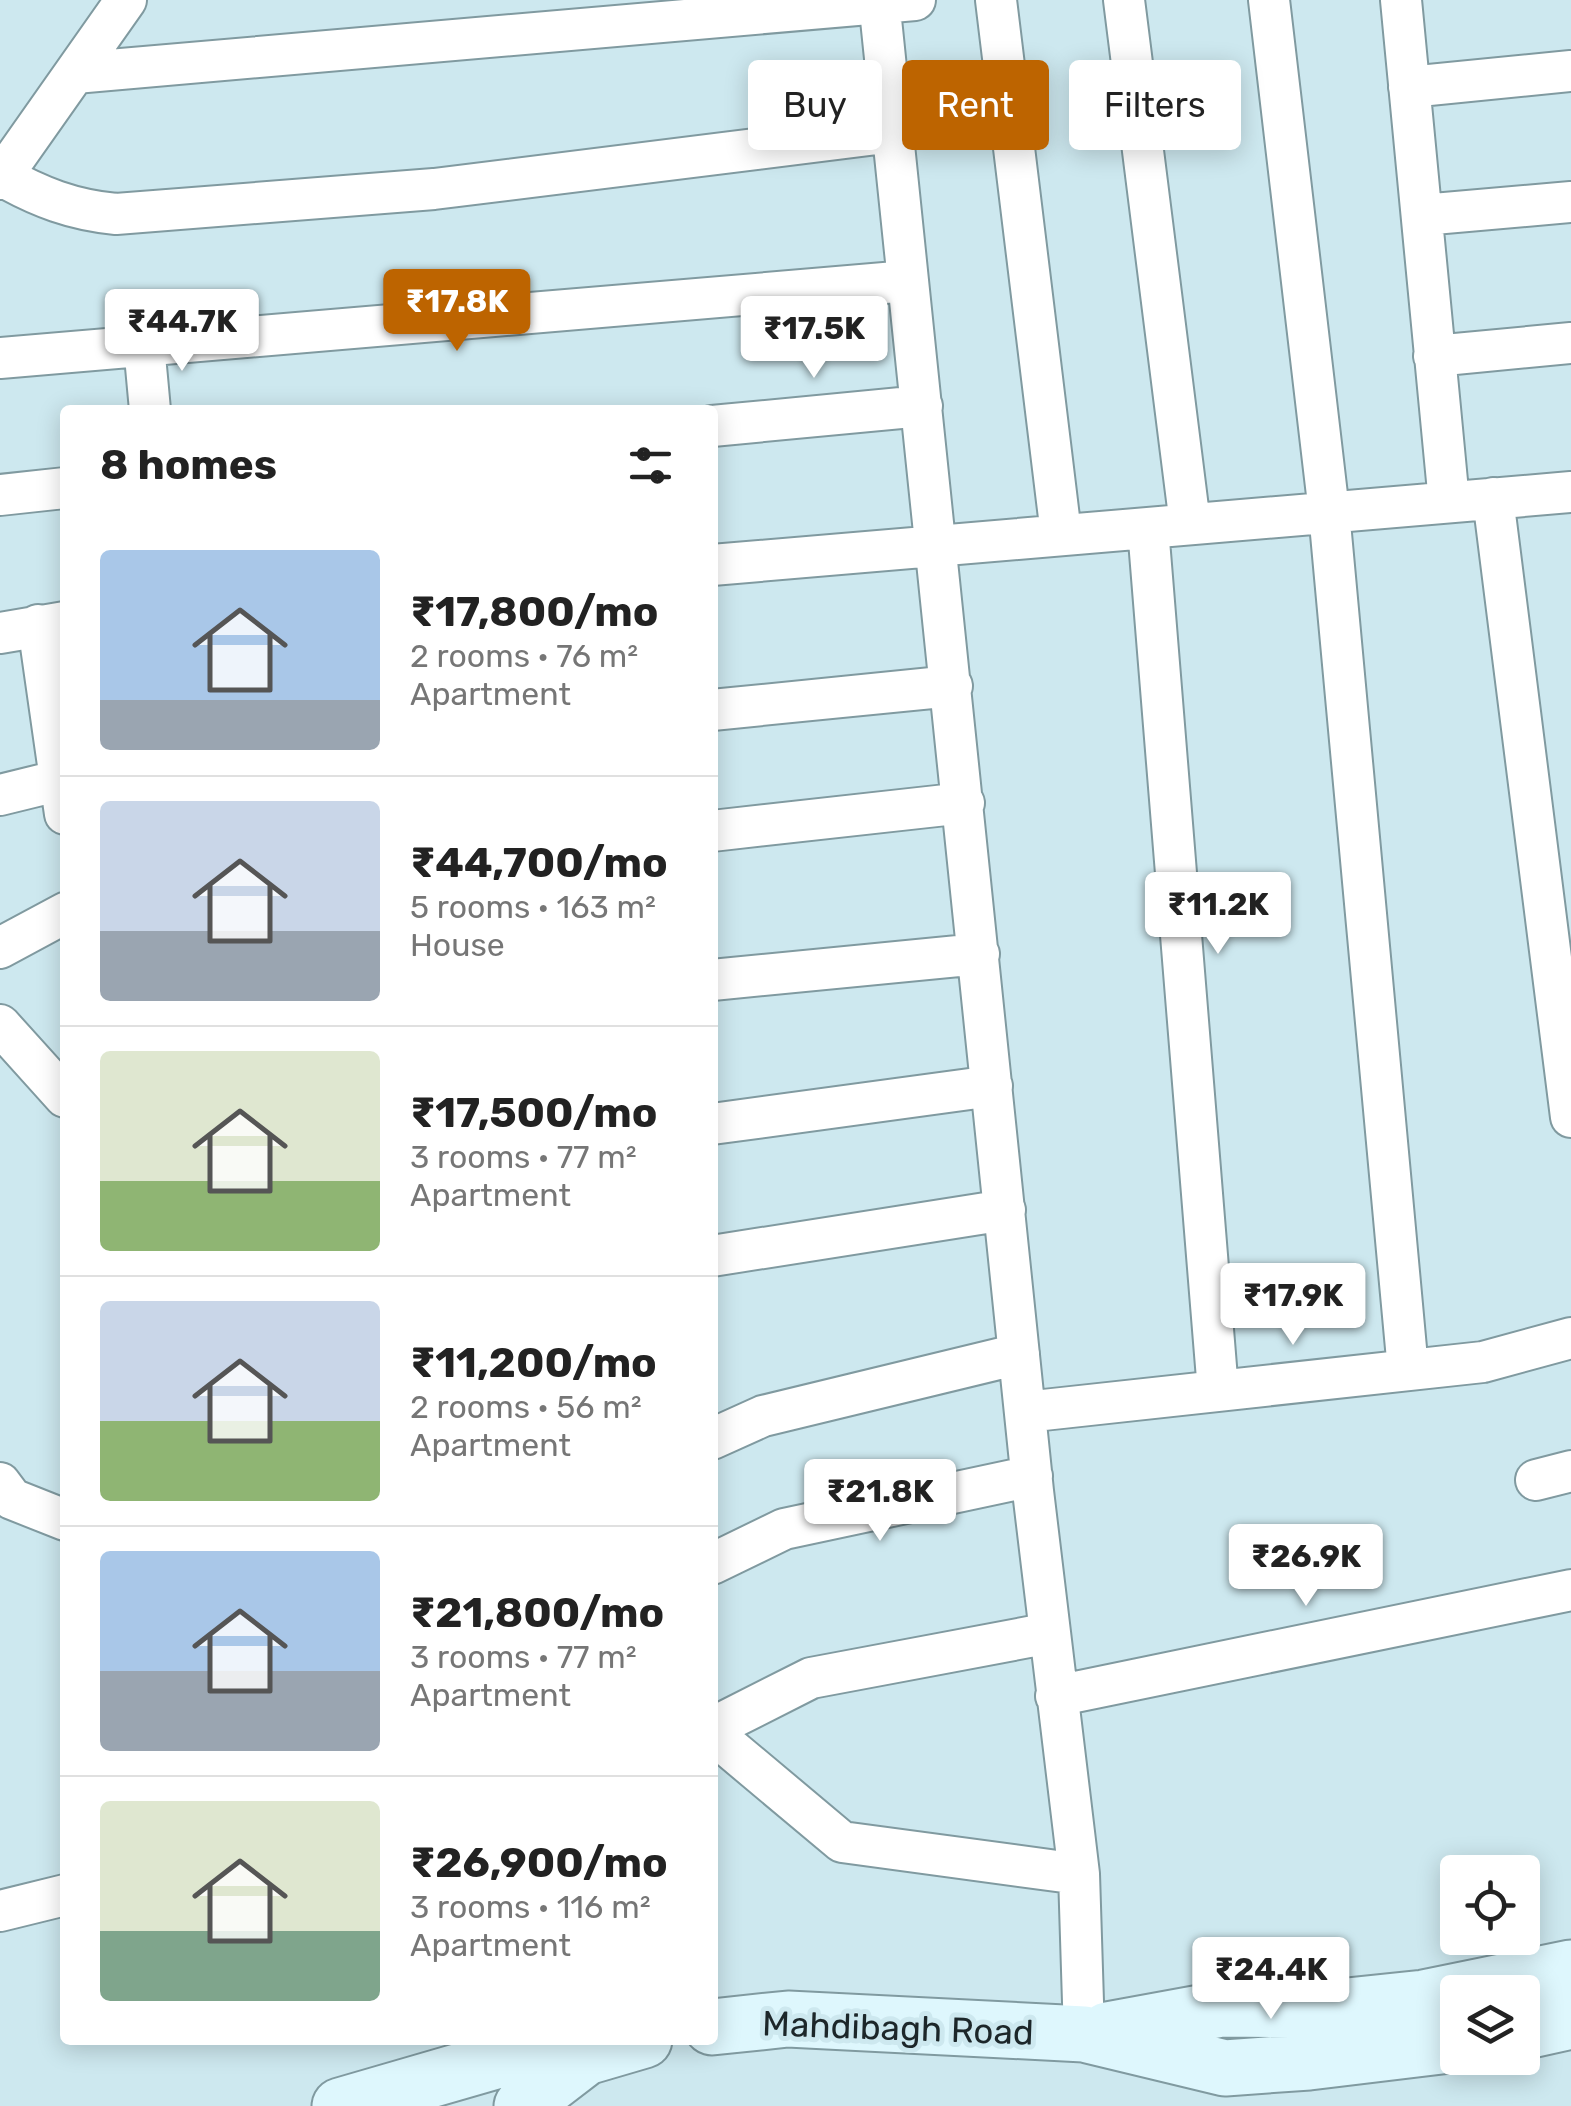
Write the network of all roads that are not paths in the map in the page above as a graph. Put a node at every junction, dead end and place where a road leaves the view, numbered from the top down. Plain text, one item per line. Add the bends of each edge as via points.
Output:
1 (126, 0) edge
2 (996, 0) edge
3 (1124, 0) edge
4 (1269, 0) edge
5 (1401, 0) edge
6 (891, 1) edge
7 (1571, 71) edge
8 (74, 73) junction
9 (1409, 87) junction
10 (893, 132) junction
11 (1, 177) edge
12 (1571, 202) edge
13 (1422, 215) junction
14 (908, 281) junction
15 (1571, 343) edge
16 (144, 346) junction
17 (1434, 356) junction
18 (0, 358) edge
19 (150, 405) edge
20 (922, 406) junction
21 (718, 425) edge
22 (60, 489) edge
23 (1571, 492) edge
24 (0, 495) edge
25 (1493, 498) junction
26 (1449, 502) junction
27 (1329, 512) junction
28 (1190, 524) junction
29 (1148, 528) junction
30 (1060, 534) junction
31 (937, 545) junction
32 (718, 564) edge
33 (34, 627) edge
34 (952, 686) junction
35 (718, 709) edge
36 (60, 774) edge
37 (60, 791) edge
38 (0, 795) edge
39 (964, 804) junction
40 (718, 830) edge
41 (60, 916) edge
42 (0, 948) edge
43 (979, 954) junction
44 (718, 979) edge
45 (0, 1025) edge
46 (992, 1086) junction
47 (60, 1087) edge
48 (1571, 1117) edge
49 (718, 1123) edge
50 (1004, 1210) junction
51 (718, 1255) edge
52 (1571, 1338) edge
53 (1020, 1354) junction
54 (1408, 1370) junction
55 (1218, 1391) junction
56 (1025, 1412) junction
57 (718, 1436) edge
58 (1032, 1476) junction
59 (0, 1483) edge
60 (60, 1518) edge
61 (718, 1561) edge
62 (1571, 1590) edge
63 (1050, 1632) junction
64 (1056, 1696) junction
65 (718, 1727) edge
66 (718, 1735) edge
67 (1078, 1874) junction
68 (60, 1896) edge
69 (0, 1910) edge
70 (1571, 1968) edge
71 (1571, 2022) edge
72 (718, 2025) edge
73 (1540, 2028) edge
74 (1084, 2034) junction
75 (627, 2045) edge
76 (1440, 2046) edge
77 (586, 2057) junction
78 (340, 2106) edge
79 (522, 2106) edge

1 - 8 street
2 - 30 street
3 - 28 street
4 - 27 street
5 - 9 street
6 - 8 street
6 - 10 street
7 - 9 street
8 - 11 street
9 - 13 street
10 - 11 street via 434,188 116,214 38,196
10 - 14 street
12 - 13 street
13 - 17 street
14 - 16 street
14 - 20 street
15 - 17 street
16 - 18 street
16 - 19 street
17 - 26 street
20 - 21 street
20 - 31 street
22 - 24 street
23 - 25 street
25 - 26 street
25 - 48 street
26 - 27 street
27 - 28 street
27 - 54 street
28 - 29 street
29 - 30 street
29 - 55 street
30 - 31 street
31 - 32 street
31 - 34 street
33 - 36 street
34 - 35 street
34 - 39 street
37 - 38 street
39 - 40 street
39 - 43 street
41 - 42 street
43 - 44 street
43 - 46 street
45 - 47 street
46 - 49 street
46 - 50 street
50 - 51 street
50 - 53 street
52 - 54 street via 1483,1362
53 - 56 street
53 - 57 street via 763,1416
54 - 55 street
55 - 56 street
56 - 58 street
58 - 61 street via 784,1529
58 - 63 street
59 - 60 street via 12,1499
62 - 64 street
63 - 64 street
63 - 65 street via 812,1678
64 - 67 street
66 - 67 street via 842,1842
67 - 74 street
68 - 69 street
70 - 74 street, Mahdibagh Road via 1424,1998 1309,2010 1222,2009
71 - 73 street
72 - 74 street, Mahdibagh Road via 788,2019
74 - 76 street, Mahdibagh Road via 1224,2068
75 - 77 street
77 - 78 street via 502,2059
77 - 79 street

